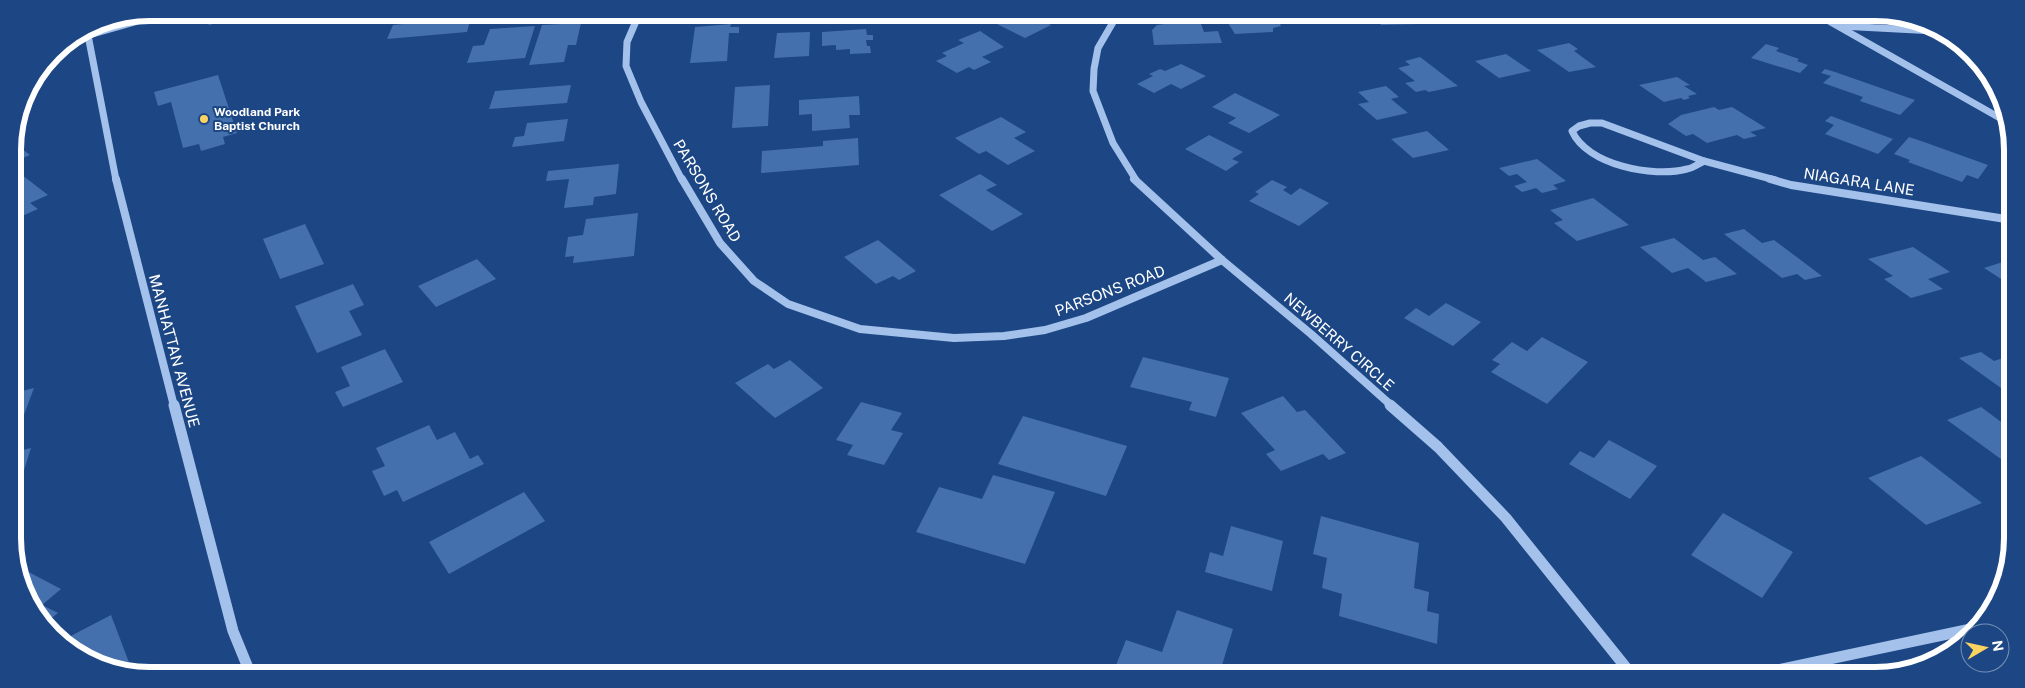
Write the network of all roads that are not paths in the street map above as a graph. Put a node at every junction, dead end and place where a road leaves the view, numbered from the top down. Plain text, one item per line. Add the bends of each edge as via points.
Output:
1 (1113, 21) edge
2 (1829, 21) edge
3 (636, 22) edge
4 (1838, 26) junction
5 (1922, 30) edge
6 (88, 38) edge
7 (1999, 117) edge
8 (1704, 161) junction
9 (2004, 219) edge
10 (1222, 260) junction
11 (1960, 631) edge
12 (1625, 666) edge
13 (1796, 666) edge
14 (247, 667) edge

1 - 10 street, NEWBERRY CIRCLE via 1098,48 1093,91 1113,143 1132,177
2 - 4 street
3 - 10 street, PARSONS ROAD via 627,42 626,66 682,180 720,242 754,281 788,304 860,329 954,338 1004,336 1045,330 1086,318
4 - 5 street
4 - 7 street
6 - 14 street, MANHATTAN AVENUE via 119,196 232,631
8 - 8 street, NIAGARA LANE via 1602,124 1586,123 1572,131 1585,149 1622,166 1671,171 1693,168
8 - 9 street, NIAGARA LANE via 1791,185
10 - 12 street, NEWBERRY CIRCLE via 1438,447 1506,518
11 - 13 street

